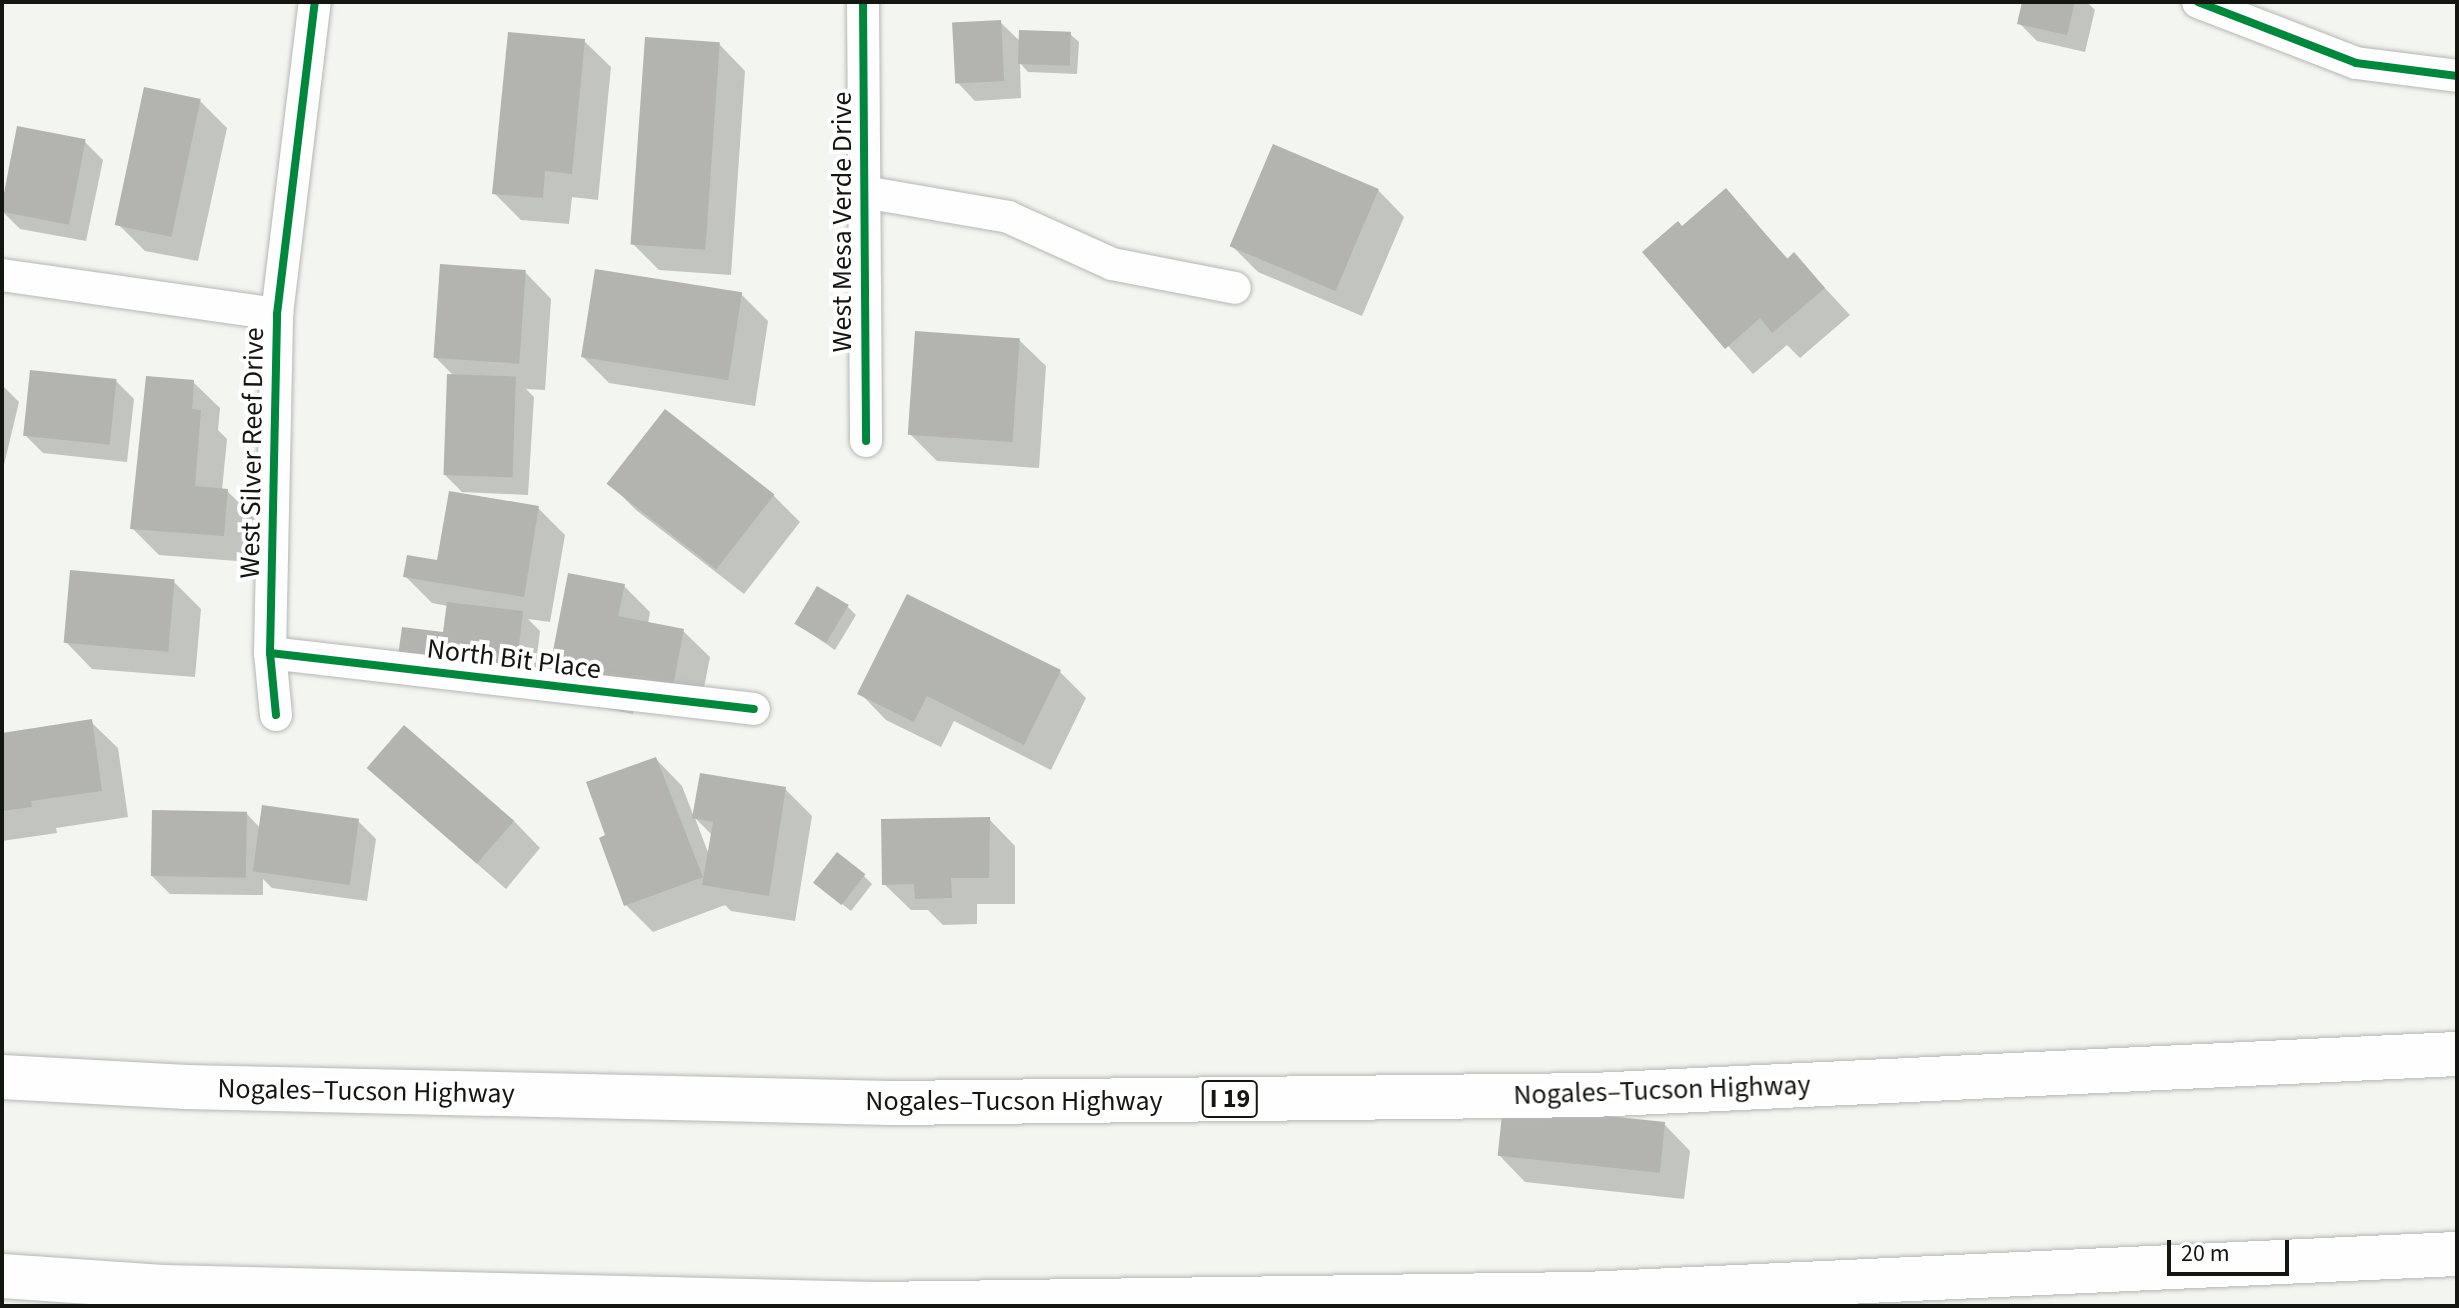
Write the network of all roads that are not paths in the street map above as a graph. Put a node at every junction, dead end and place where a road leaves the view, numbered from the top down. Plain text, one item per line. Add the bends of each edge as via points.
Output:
1 (315, 2) edge
2 (863, 2) edge
3 (2198, 2) edge
4 (2419, 71) junction
5 (2457, 76) edge
6 (2457, 98) edge
7 (864, 192) junction
8 (2, 275) edge
9 (1235, 288) dead end
10 (277, 314) junction
11 (866, 441) dead end
12 (270, 653) junction
13 (754, 709) dead end
14 (276, 715) dead end
15 (2457, 1054) edge
16 (2, 1077) edge
17 (2457, 1254) edge
18 (2, 1276) edge

1 - 10 street, West Silver Reef Drive
2 - 7 street, West Mesa Verde Drive
3 - 4 street via 2356,63
4 - 5 street
4 - 6 street
7 - 9 street via 1008,217 1112,264
7 - 11 street, West Mesa Verde Drive
8 - 10 street
10 - 12 street, West Silver Reef Drive
12 - 13 street, North Bit Place
12 - 14 street, West Silver Reef Drive
15 - 16 highway, Nogales–Tucson Highway / I 19 via 1593,1095 891,1103 187,1087
17 - 18 highway via 1585,1294 874,1304 163,1287

